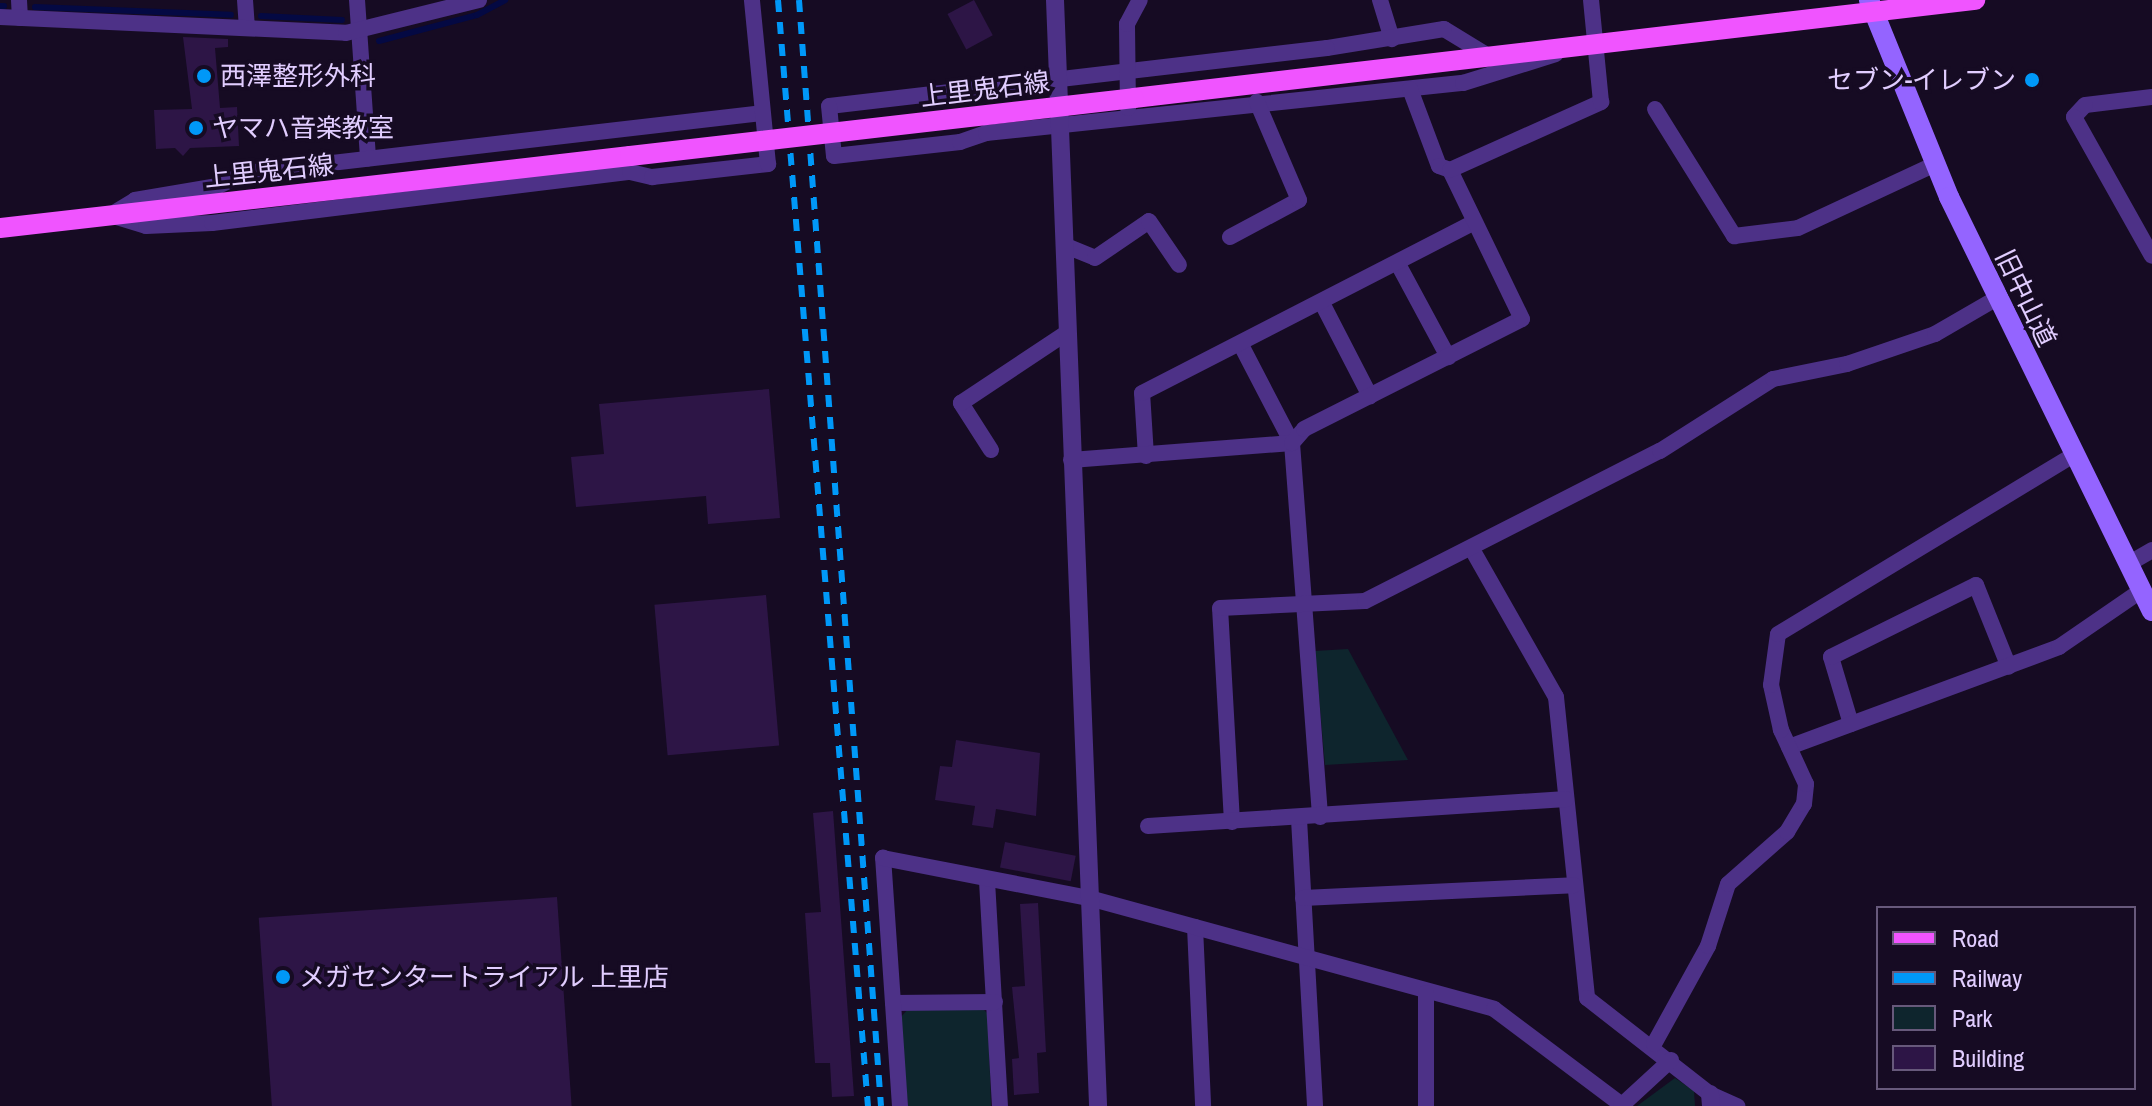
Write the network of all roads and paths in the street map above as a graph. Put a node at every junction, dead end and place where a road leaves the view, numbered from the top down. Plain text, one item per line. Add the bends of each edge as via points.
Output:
1 (19, 0) edge
2 (245, 0) edge
3 (357, 0) edge
4 (479, 0) edge
5 (752, 0) edge
6 (1055, 0) edge
7 (1140, 0) edge
8 (1380, 0) edge
9 (1591, 0) edge
10 (1975, 0) edge
11 (1871, 7) edge
12 (0, 17) edge
13 (20, 18) junction
14 (247, 28) junction
15 (359, 32) junction
16 (1392, 39) junction
17 (1596, 45) junction
18 (1572, 49) junction
19 (1490, 57) junction
20 (1124, 71) junction
21 (1058, 77) junction
22 (1410, 89) junction
23 (2152, 97) edge
24 (1257, 102) junction
25 (1131, 108) junction
26 (1655, 109) dead end
27 (762, 113) junction
28 (1060, 126) junction
29 (368, 159) junction
30 (1935, 164) junction
31 (1450, 170) junction
32 (110, 215) junction
33 (1473, 223) junction
34 (0, 228) edge
35 (1230, 237) dead end
36 (1066, 246) junction
37 (2152, 256) edge
38 (1398, 264) junction
39 (1179, 265) dead end
40 (1997, 298) junction
41 (1322, 303) junction
42 (1068, 332) junction
43 (1241, 345) junction
44 (1448, 357) junction
45 (1370, 396) junction
46 (1292, 443) junction
47 (991, 450) dead end
48 (2074, 455) junction
49 (1146, 456) junction
50 (1071, 460) junction
51 (2152, 550) edge
52 (1473, 551) junction
53 (2128, 564) junction
54 (2142, 590) junction
55 (1302, 602) junction
56 (2152, 611) edge
57 (2009, 667) junction
58 (1851, 724) junction
59 (1789, 747) junction
60 (1566, 799) junction
61 (1320, 817) junction
62 (1299, 819) junction
63 (1232, 822) junction
64 (1148, 826) dead end
65 (987, 881) junction
66 (1574, 885) junction
67 (1089, 898) junction
68 (1303, 898) junction
69 (1195, 927) junction
70 (1306, 958) junction
71 (1426, 993) junction
72 (995, 1002) junction
73 (893, 1003) junction
74 (1654, 1044) junction
75 (1671, 1060) junction
76 (1711, 1100) edge
77 (1622, 1105) edge
78 (900, 1106) edge
79 (1000, 1106) edge
80 (1098, 1106) edge
81 (1203, 1106) edge
82 (1315, 1106) edge
83 (1426, 1106) edge
84 (1737, 1106) edge

1 - 13 street
2 - 14 street
3 - 15 street
4 - 15 street
5 - 27 street
6 - 21 street
7 - 20 street via 1127,24
8 - 16 street
9 - 17 street
10 - 11 main road, 上里鬼石線
11 - 17 main road, 上里鬼石線
11 - 30 main road, 旧中山道
12 - 13 street
13 - 14 street
14 - 15 street
15 - 29 street
16 - 19 street via 1452,29
16 - 20 street
17 - 18 main road, 上里鬼石線
17 - 31 street via 1601,102
18 - 19 main road, 上里鬼石線
18 - 22 street via 1491,77
19 - 25 main road, 上里鬼石線
20 - 21 street
20 - 25 street
21 - 28 street
21 - 28 street via 829,106 834,156
22 - 24 street
22 - 31 street via 1439,166
23 - 37 street via 2080,107 2074,117
24 - 25 street
24 - 35 street via 1299,200
25 - 28 street
25 - 32 main road, 上里鬼石線, bridge via 630,156
26 - 30 street via 1734,236 1798,228
27 - 29 street
27 - 32 street via 768,164 658,177 630,172 212,223 146,226
28 - 36 street
29 - 32 street via 246,173 218,186 135,200
30 - 40 main road, 旧中山道
31 - 33 street
32 - 34 main road, 上里鬼石線
33 - 38 street
33 - 44 street via 1522,319
36 - 39 street via 1095,258 1149,221
36 - 42 street
38 - 41 street
38 - 44 street
40 - 48 main road, 旧中山道
40 - 52 street via 1935,334 1847,364 1773,379 1660,451
41 - 43 street
41 - 45 street
42 - 47 street via 961,403
42 - 50 street
43 - 46 street
43 - 49 street via 1142,393
44 - 45 street
45 - 46 street via 1304,429
46 - 49 street
46 - 55 street
48 - 53 main road, 旧中山道
48 - 59 street via 1778,634 1771,685
49 - 50 street
50 - 67 street
51 - 53 street
52 - 55 street via 1365,601
52 - 60 street via 1556,697
53 - 54 main road, 旧中山道
54 - 56 main road, 旧中山道
54 - 57 street via 2059,647
55 - 61 street
55 - 63 street via 1220,608
57 - 58 street
57 - 58 street via 1976,585 1831,657
58 - 59 street
59 - 74 street via 1806,784 1804,804 1787,832 1728,884 1708,946
60 - 61 street
60 - 66 street
61 - 62 street
62 - 63 street
62 - 68 street
63 - 64 street
65 - 67 street
65 - 72 street
65 - 73 street via 883,858
66 - 68 street
66 - 74 street via 1587,998
67 - 69 street
67 - 80 street
68 - 70 street
69 - 70 street
69 - 81 street
70 - 71 street
70 - 82 street
71 - 77 street via 1494,1009
71 - 83 street
72 - 73 street
72 - 79 street
73 - 78 street
74 - 75 street
75 - 76 street
75 - 77 street
76 - 84 street

